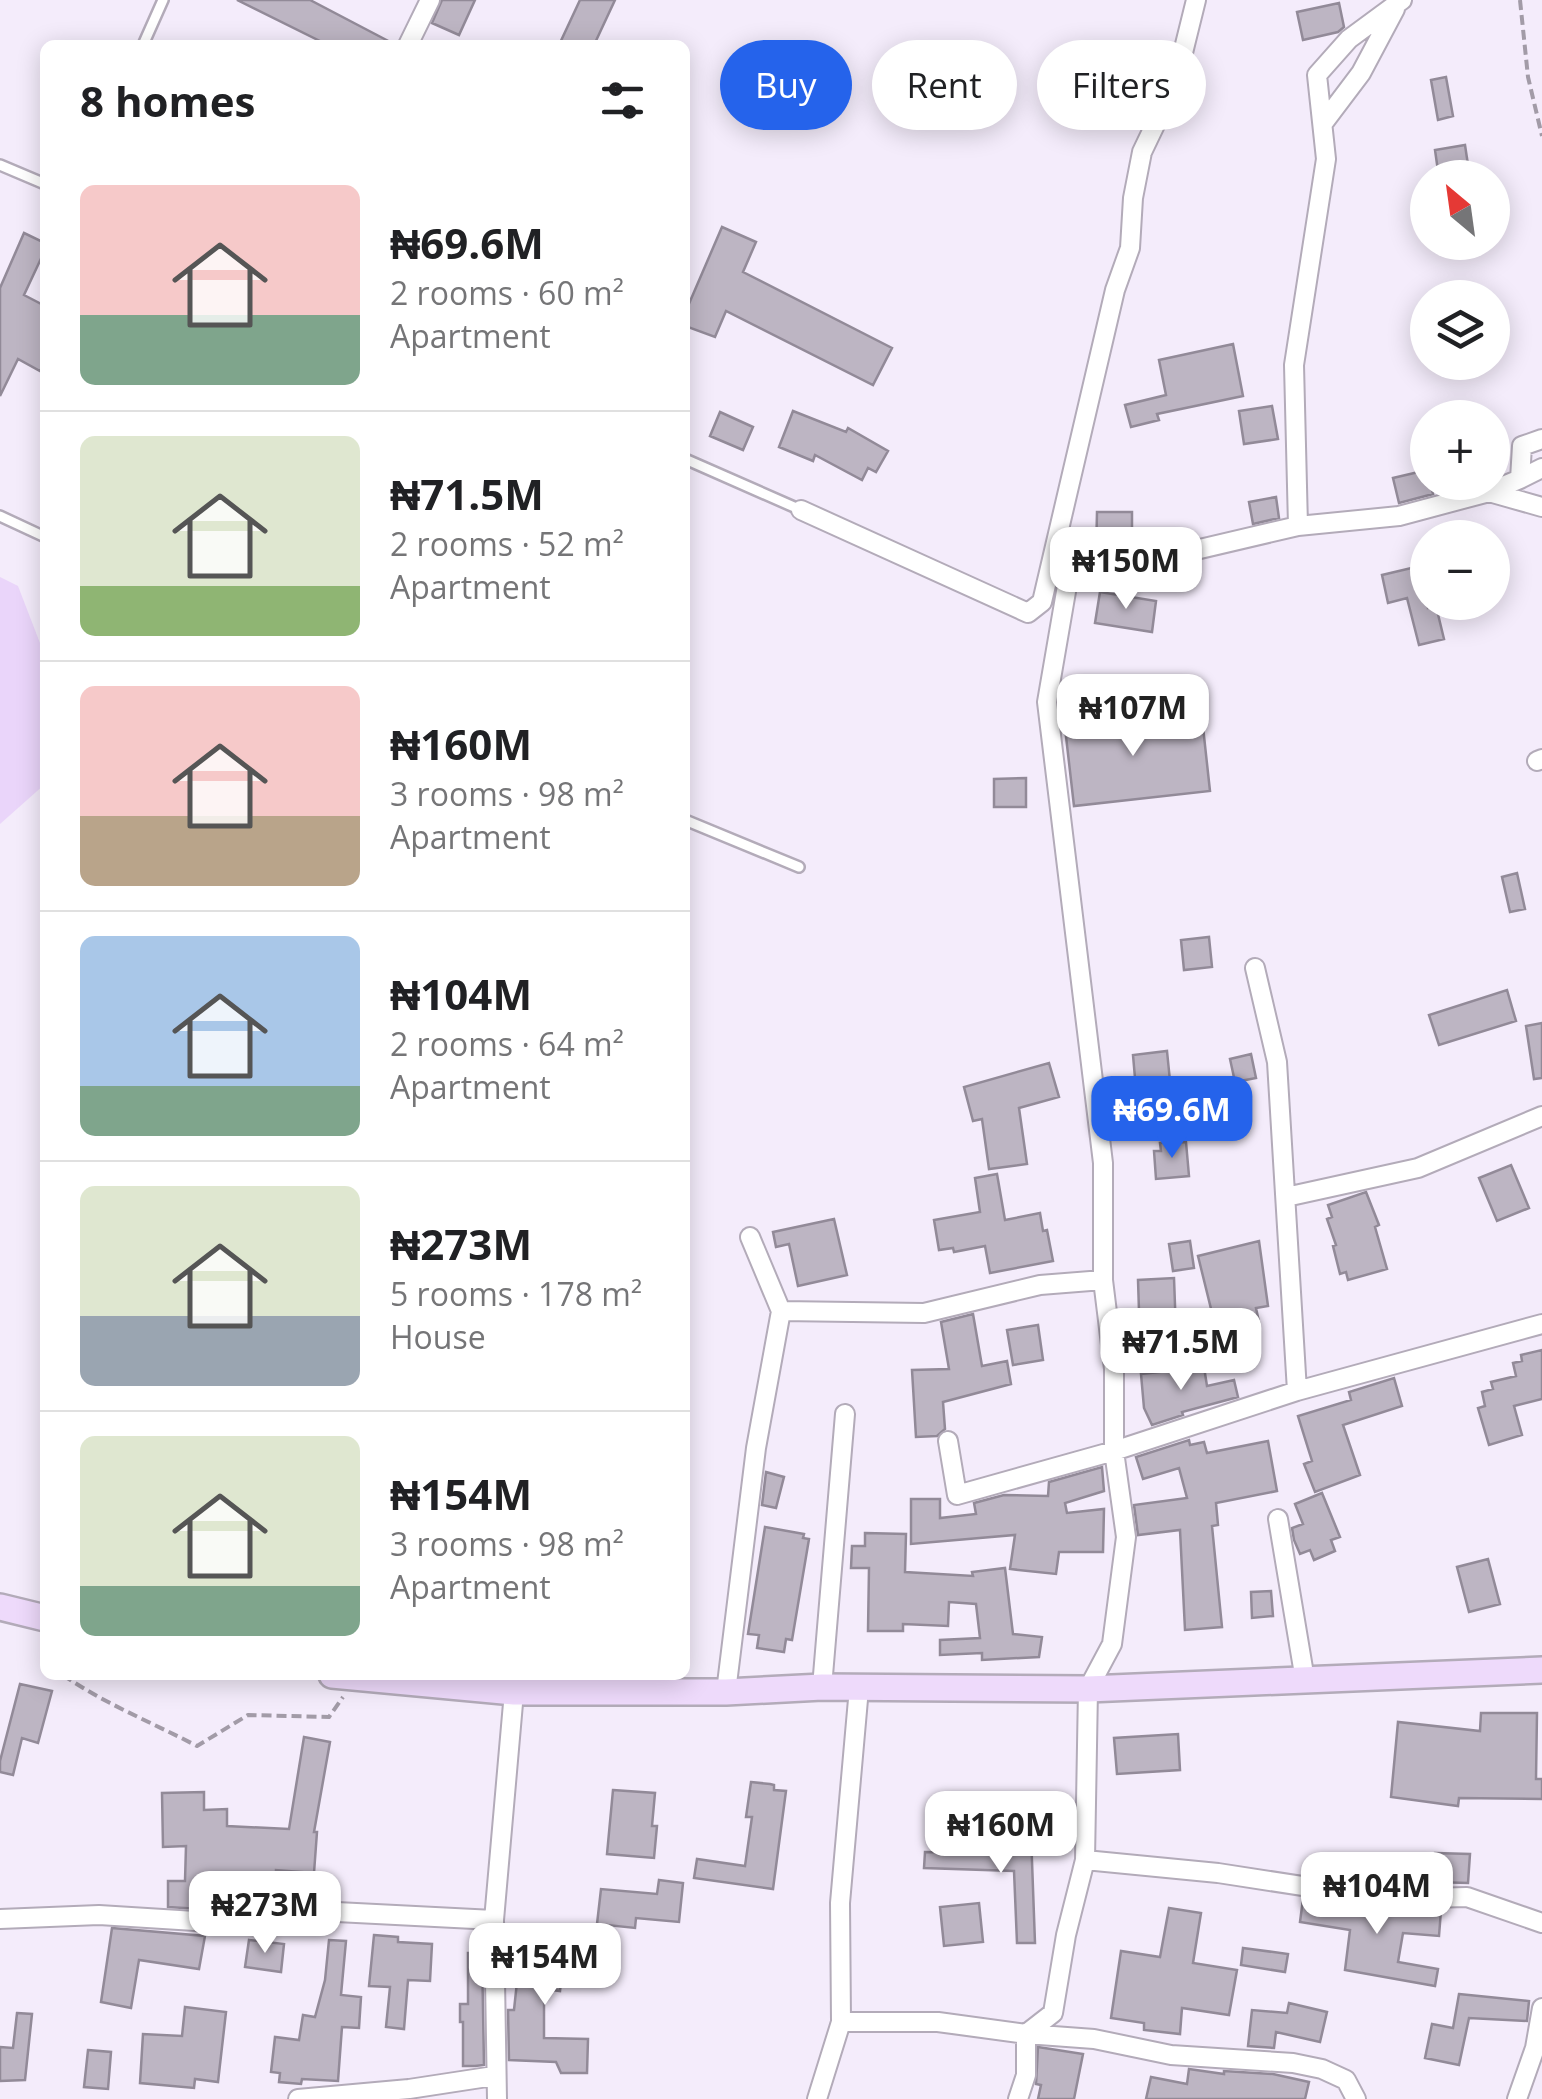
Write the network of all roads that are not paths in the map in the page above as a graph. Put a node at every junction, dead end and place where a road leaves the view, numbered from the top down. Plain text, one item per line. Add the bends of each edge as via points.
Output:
1 (164, 0) edge
2 (430, 0) edge
3 (1196, 0) edge
4 (1399, 3) edge
5 (145, 40) edge
6 (410, 40) edge
7 (1324, 122) junction
8 (0, 165) edge
9 (40, 182) edge
10 (1542, 439) edge
11 (690, 460) edge
12 (1542, 468) edge
13 (1520, 479) junction
14 (1510, 483) edge
15 (1510, 498) edge
16 (1459, 500) edge
17 (1542, 508) edge
18 (801, 510) joint
19 (0, 516) edge
20 (1298, 526) junction
21 (40, 535) edge
22 (690, 822) edge
23 (799, 867) dead end
24 (1255, 968) dead end
25 (1542, 1116) edge
26 (1286, 1198) junction
27 (750, 1237) dead end
28 (1103, 1280) junction
29 (780, 1311) junction
30 (1542, 1324) edge
31 (1297, 1391) junction
32 (845, 1414) dead end
33 (948, 1441) dead end
34 (1114, 1450) junction
35 (1278, 1520) dead end
36 (0, 1607) edge
37 (40, 1617) edge
38 (1542, 1670) edge
39 (387, 1680) edge
40 (1305, 1680) junction
41 (570, 1684) edge
42 (822, 1687) junction
43 (859, 1688) junction
44 (1088, 1689) junction
45 (514, 1692) junction
46 (726, 1692) junction
47 (1085, 1860) junction
48 (1537, 1917) edge
49 (0, 1919) edge
50 (494, 1920) junction
51 (1542, 2008) edge
52 (841, 2022) junction
53 (1026, 2034) junction
54 (494, 2076) junction
55 (298, 2099) edge
56 (497, 2099) edge
57 (817, 2099) edge
58 (1018, 2099) edge
59 (1356, 2099) edge
60 (1517, 2099) edge

1 - 5 lane
2 - 6 street
3 - 18 street via 1176,81 1142,152 1130,248 1042,602 1028,613
4 - 7 street via 1361,73
4 - 7 street via 1349,39 1317,76
7 - 20 street via 1326,159 1294,365
8 - 9 lane
10 - 13 street via 1522,446
11 - 18 lane
12 - 13 street
13 - 14 street
15 - 17 street
16 - 20 street via 1399,516
19 - 21 lane
20 - 28 street via 1068,580 1047,702 1104,1163
22 - 23 lane
24 - 26 street via 1277,1062
25 - 26 street via 1418,1168
26 - 31 street
27 - 29 street
28 - 29 street via 1040,1285 924,1313
28 - 34 street via 1114,1369
29 - 46 street
30 - 31 street
31 - 34 street
32 - 42 street
33 - 34 street via 957,1495
34 - 44 street via 1126,1536 1120,1600 1112,1644
35 - 40 street
36 - 37 street
38 - 40 street
39 - 45 street
40 - 44 street
41 - 45 street
41 - 46 street
42 - 43 street
42 - 46 street
43 - 44 street
43 - 52 street via 840,1903
44 - 47 street
45 - 50 street
47 - 48 street via 1218,1872 1387,1899 1467,1898
47 - 53 street via 1053,2014
49 - 50 street via 99,1914 243,1924 317,1910
50 - 54 street
51 - 60 street
52 - 53 street via 938,2022
52 - 57 street
53 - 58 street
53 - 59 street via 1171,2055 1293,2063 1346,2080
54 - 55 street
54 - 56 street

